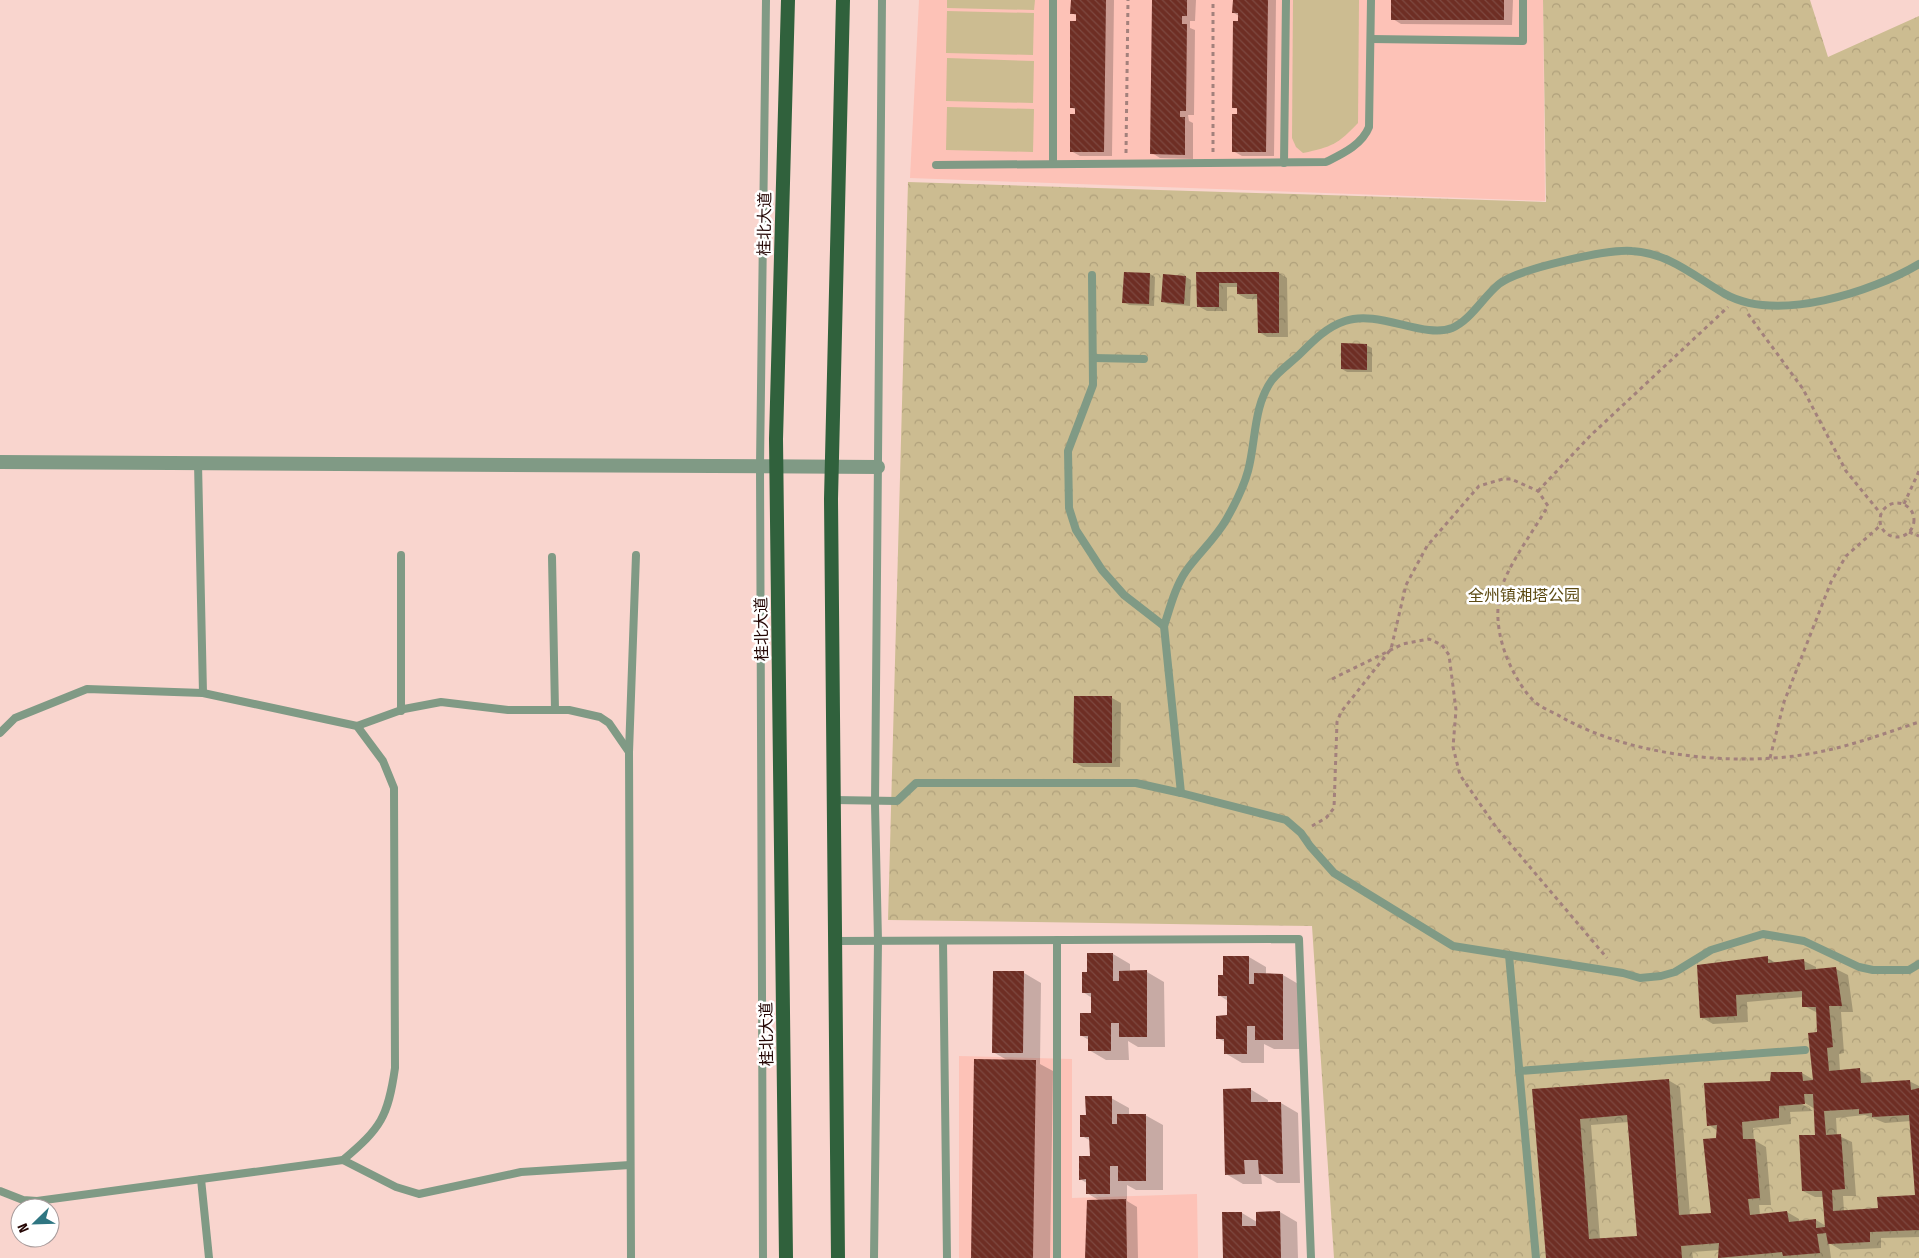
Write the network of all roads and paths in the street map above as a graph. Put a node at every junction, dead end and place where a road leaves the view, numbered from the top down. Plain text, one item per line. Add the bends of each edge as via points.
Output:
1 (766, 0) edge
2 (788, 0) edge
3 (844, 0) edge
4 (882, 0) edge
5 (1053, 0) edge
6 (1128, 0) edge
7 (1213, 0) edge
8 (1286, 0) edge
9 (1372, 0) edge
10 (1524, 0) edge
11 (1371, 39) junction
12 (1213, 163) junction
13 (1284, 163) junction
14 (1053, 164) junction
15 (1126, 164) junction
16 (936, 165) dead end
17 (1919, 264) edge
18 (1092, 275) dead end
19 (1737, 299) junction
20 (1093, 358) junction
21 (1144, 359) dead end
22 (0, 462) edge
23 (198, 463) junction
24 (760, 464) junction
25 (776, 465) junction
26 (832, 466) junction
27 (878, 467) junction
28 (1919, 471) edge
29 (1538, 491) junction
30 (1904, 504) junction
31 (1881, 514) junction
32 (1881, 525) junction
33 (1909, 532) junction
34 (1919, 536) edge
35 (401, 554) dead end
36 (636, 554) dead end
37 (552, 557) dead end
38 (1164, 626) junction
39 (1391, 649) junction
40 (1332, 679) dead end
41 (203, 694) junction
42 (401, 710) junction
43 (555, 710) junction
44 (1919, 722) edge
45 (357, 726) junction
46 (0, 733) edge
47 (629, 752) junction
48 (1770, 758) junction
49 (1182, 793) junction
50 (834, 800) junction
51 (875, 801) junction
52 (1301, 832) junction
53 (943, 940) junction
54 (1057, 940) junction
55 (835, 941) junction
56 (878, 941) junction
57 (1509, 955) junction
58 (1919, 964) edge
59 (1619, 972) junction
60 (1805, 1050) dead end
61 (1520, 1071) junction
62 (343, 1160) junction
63 (630, 1165) junction
64 (201, 1179) junction
65 (0, 1191) edge
66 (208, 1258) edge
67 (631, 1258) edge
68 (763, 1258) edge
69 (786, 1258) edge
70 (838, 1258) edge
71 (874, 1258) edge
72 (947, 1258) edge
73 (1057, 1258) edge
74 (1311, 1258) edge
75 (1536, 1258) edge

1 - 24 lane
2 - 25 main road, 桂北大道
3 - 26 main road
4 - 27 lane
5 - 14 lane
6 - 15 path
7 - 12 path
8 - 13 lane
9 - 11 lane
10 - 11 lane via 1523,41
11 - 13 lane via 1369,126 1364,136 1352,148 1326,162
12 - 13 lane
12 - 15 lane
14 - 15 lane
14 - 16 lane
17 - 19 lane via 1847,296 1826,301 1785,305
18 - 20 lane
19 - 29 path via 1591,435
19 - 31 path via 1803,389 1846,471
19 - 38 lane via 1670,259 1652,253 1615,251 1513,275 1494,288 1461,323 1444,330 1367,318 1351,319 1332,327 1272,381 1253,434 1248,471 1226,520 1185,573
20 - 21 lane
20 - 38 lane via 1094,385 1068,451 1069,508 1076,530 1102,570 1124,595
22 - 23 street
23 - 24 street
23 - 41 lane
24 - 25 street
24 - 68 lane
25 - 26 street
25 - 69 main road, 桂北大道
26 - 27 street
26 - 50 main road
27 - 51 lane
28 - 30 path
29 - 39 path via 1511,479 1479,486 1427,546 1406,585
29 - 48 path via 1548,506 1504,582 1498,619 1504,651 1519,683 1537,703 1583,729 1628,745 1671,754
30 - 31 path via 1888,505
30 - 33 path via 1914,517
31 - 32 path
32 - 33 path via 1893,536 1904,536
32 - 48 path via 1846,556 1831,582 1784,702
33 - 34 path
35 - 42 lane
36 - 47 lane
37 - 43 lane
38 - 49 lane
39 - 40 path
39 - 52 path via 1341,712 1337,722 1334,808 1326,818
39 - 59 path via 1428,639 1442,645 1449,655 1456,710 1453,747 1460,775 1496,827
41 - 45 lane
41 - 46 lane via 87,689 15,718
42 - 43 lane via 448,702 508,710
42 - 45 lane
43 - 47 lane via 585,712 600,717 617,732
44 - 48 path via 1854,744
45 - 62 lane via 383,761 394,788 396,1068 388,1109 365,1141
47 - 63 lane
49 - 51 lane via 1136,783 916,783 897,801
49 - 52 lane via 1286,820
50 - 51 lane
50 - 55 main road
51 - 56 lane
52 - 57 lane via 1334,873 1453,946
53 - 54 lane
53 - 56 lane
53 - 72 lane
54 - 73 lane
54 - 74 lane via 1299,939
55 - 56 lane
55 - 70 main road
56 - 71 lane
57 - 59 lane
57 - 61 lane
58 - 59 lane via 1909,970 1873,970 1804,941 1763,934 1711,950 1675,972 1661,976 1640,978
60 - 61 lane
61 - 75 lane
62 - 63 lane via 396,1187 419,1194 521,1172
62 - 64 lane
63 - 67 lane
64 - 65 lane via 37,1201 23,1200
64 - 66 lane

